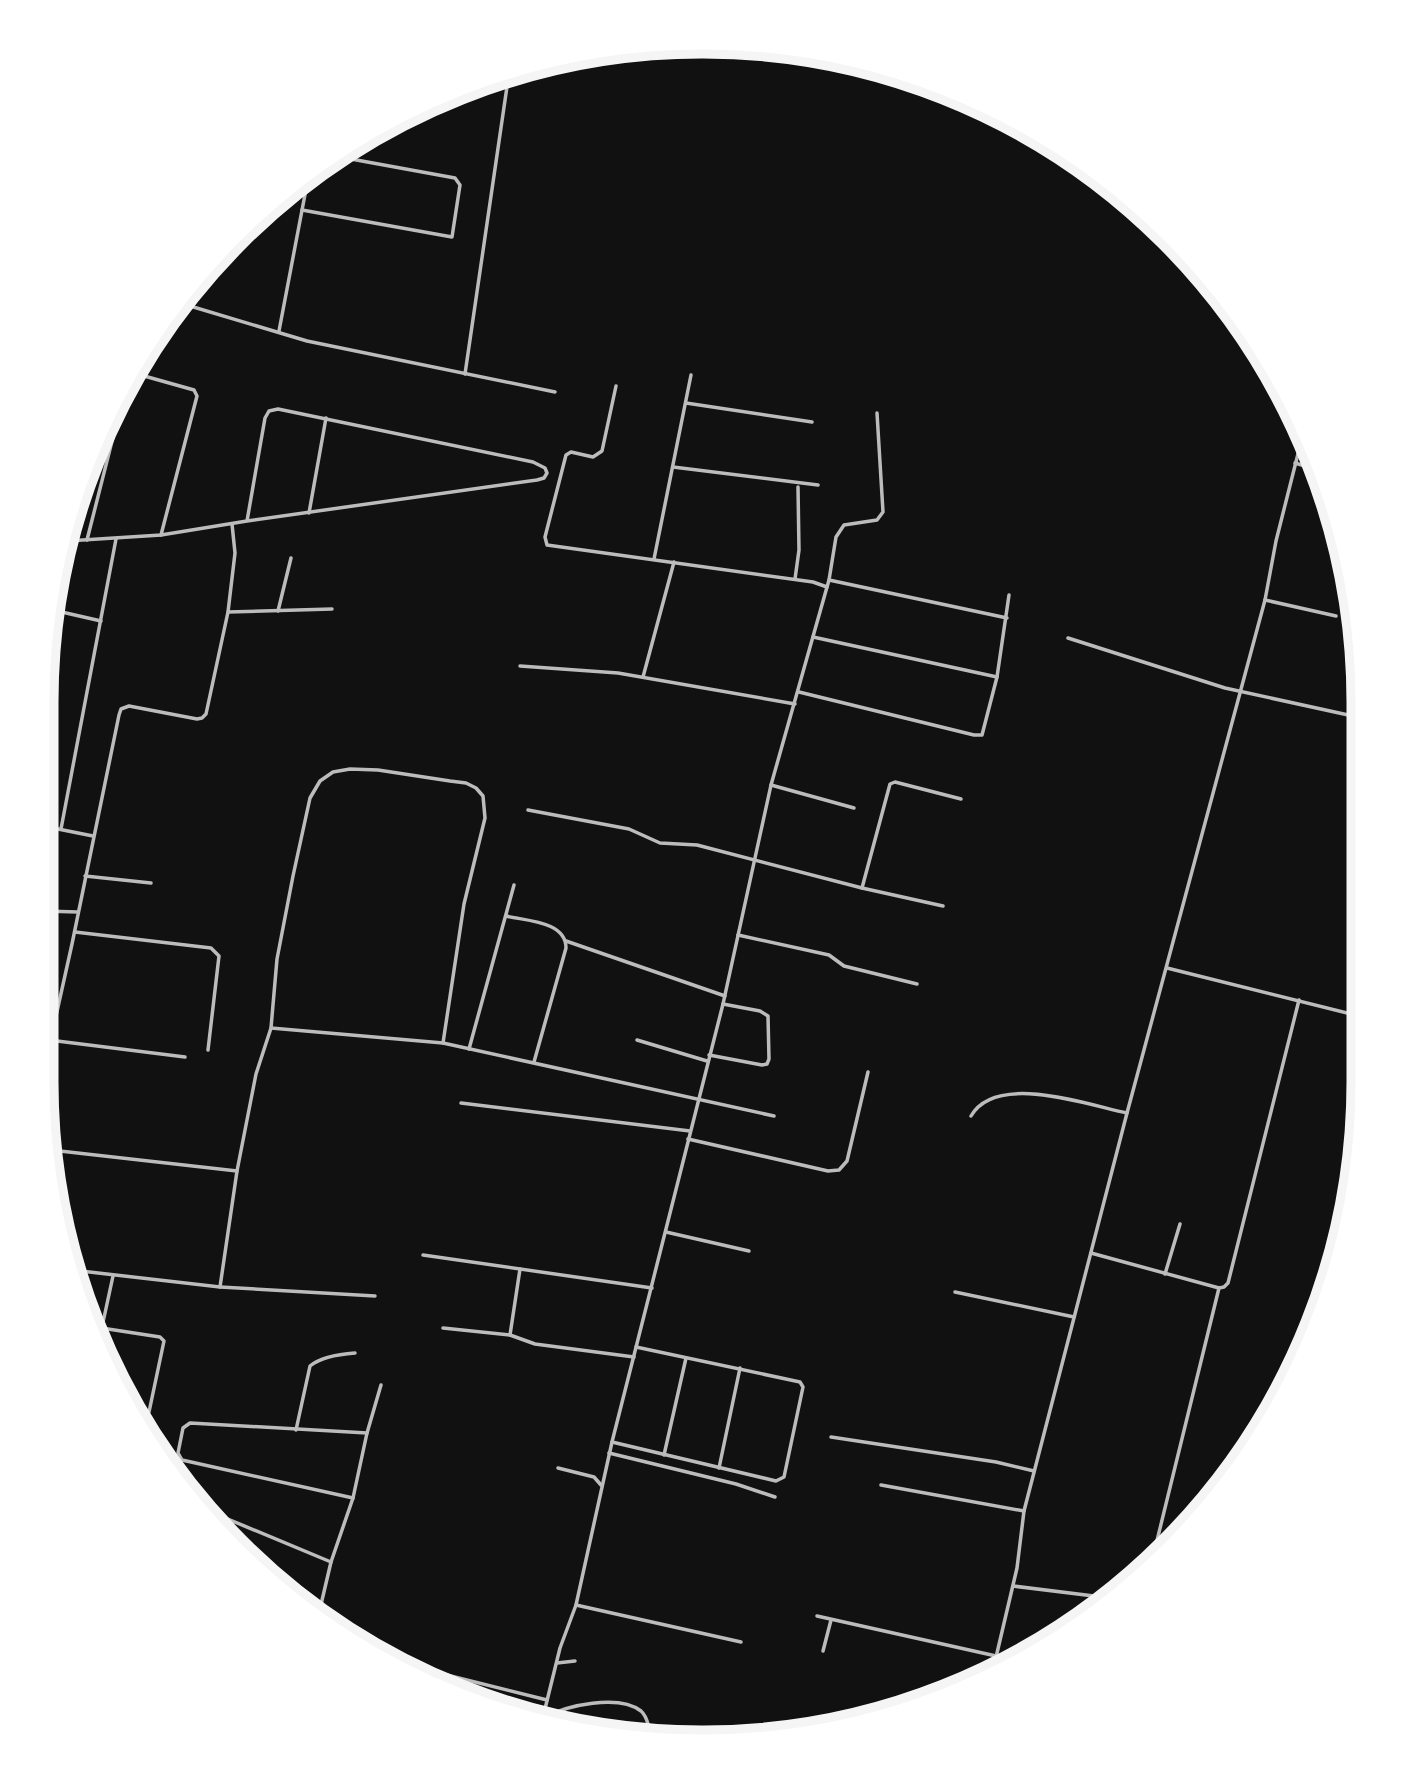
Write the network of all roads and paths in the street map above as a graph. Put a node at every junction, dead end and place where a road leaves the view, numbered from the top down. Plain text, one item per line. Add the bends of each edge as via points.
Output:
1 (507, 85) edge
2 (349, 159) edge
3 (306, 190) edge
4 (302, 210) junction
5 (190, 306) edge
6 (279, 331) junction
7 (465, 374) junction
8 (691, 375) dead end
9 (142, 376) edge
10 (616, 386) dead end
11 (555, 392) dead end
12 (686, 404) junction
13 (877, 413) dead end
14 (326, 417) junction
15 (812, 422) dead end
16 (116, 427) edge
17 (1299, 449) edge
18 (1295, 463) junction
19 (1306, 466) edge
20 (673, 467) junction
21 (818, 485) dead end
22 (798, 487) dead end
23 (309, 513) junction
24 (247, 521) junction
25 (232, 524) junction
26 (161, 536) junction
27 (116, 538) junction
28 (87, 540) junction
29 (75, 541) edge
30 (291, 558) dead end
31 (653, 559) junction
32 (674, 562) junction
33 (795, 579) junction
34 (829, 580) junction
35 (827, 587) junction
36 (1009, 595) dead end
37 (1265, 600) junction
38 (332, 609) dead end
39 (278, 611) junction
40 (61, 612) edge
41 (228, 612) junction
42 (1335, 616) dead end
43 (1007, 618) junction
44 (101, 621) junction
45 (813, 637) junction
46 (1068, 638) dead end
47 (520, 666) dead end
48 (643, 677) junction
49 (997, 677) junction
50 (1243, 684) junction
51 (1235, 690) junction
52 (1241, 691) junction
53 (799, 692) junction
54 (795, 704) junction
55 (1351, 716) edge
56 (771, 785) junction
57 (961, 799) dead end
58 (854, 808) dead end
59 (528, 810) dead end
60 (54, 828) edge
61 (61, 829) junction
62 (93, 836) junction
63 (755, 860) junction
64 (85, 876) junction
65 (151, 883) dead end
66 (514, 884) dead end
67 (862, 888) junction
68 (943, 906) dead end
69 (54, 911) edge
70 (78, 912) junction
71 (506, 916) junction
72 (74, 932) junction
73 (738, 935) junction
74 (566, 941) junction
75 (1167, 968) junction
76 (917, 984) dead end
77 (725, 996) junction
78 (1299, 1000) junction
79 (723, 1004) junction
80 (1351, 1014) edge
81 (54, 1018) edge
82 (271, 1027) junction
83 (638, 1040) dead end
84 (54, 1041) edge
85 (443, 1043) junction
86 (469, 1049) junction
87 (208, 1050) dead end
88 (709, 1055) junction
89 (185, 1057) dead end
90 (708, 1061) junction
91 (534, 1062) junction
92 (868, 1072) dead end
93 (698, 1098) junction
94 (461, 1103) dead end
95 (1127, 1113) junction
96 (774, 1116) dead end
97 (971, 1116) dead end
98 (690, 1132) junction
99 (688, 1139) junction
100 (59, 1151) edge
101 (237, 1171) junction
102 (1180, 1224) dead end
103 (666, 1232) junction
104 (749, 1251) dead end
105 (1091, 1253) junction
106 (423, 1255) dead end
107 (520, 1269) junction
108 (83, 1272) edge
109 (1165, 1274) junction
110 (113, 1276) junction
111 (220, 1287) junction
112 (652, 1288) junction
113 (1219, 1288) junction
114 (955, 1292) dead end
115 (375, 1296) dead end
116 (1074, 1317) junction
117 (102, 1326) edge
118 (102, 1327) edge
119 (443, 1328) dead end
120 (510, 1335) junction
121 (636, 1347) junction
122 (355, 1353) dead end
123 (634, 1357) junction
124 (687, 1357) junction
125 (740, 1368) junction
126 (381, 1385) dead end
127 (146, 1415) edge
128 (296, 1430) junction
129 (367, 1433) junction
130 (831, 1437) dead end
131 (612, 1442) junction
132 (609, 1453) junction
133 (664, 1455) junction
134 (558, 1468) dead end
135 (719, 1468) junction
136 (1034, 1471) junction
137 (602, 1485) junction
138 (881, 1485) dead end
139 (775, 1497) dead end
140 (353, 1498) junction
141 (1024, 1511) junction
142 (222, 1517) edge
143 (1156, 1545) edge
144 (331, 1562) junction
145 (1013, 1586) junction
146 (1097, 1596) edge
147 (321, 1605) edge
148 (576, 1605) junction
149 (817, 1616) dead end
150 (831, 1619) junction
151 (741, 1642) dead end
152 (823, 1651) dead end
153 (996, 1656) junction
154 (995, 1660) edge
155 (575, 1661) dead end
156 (557, 1663) junction
157 (438, 1673) edge
158 (547, 1700) junction
159 (544, 1710) edge
160 (557, 1713) edge
161 (648, 1727) edge

1 - 7 street
2 - 4 street via 455,178 460,185 452,237
3 - 4 street
4 - 6 street
5 - 6 street
6 - 7 street
7 - 11 street
8 - 12 street
9 - 26 street via 194,390 197,396
10 - 31 street via 602,452 593,457 566,455 545,542 554,548
12 - 15 street
12 - 20 street
13 - 34 street via 883,512 877,520 841,528
14 - 23 street
14 - 23 street via 533,462 547,473 537,480
14 - 24 street via 270,411
16 - 28 street
17 - 18 street
18 - 19 street
18 - 37 street
20 - 21 street
20 - 31 street
22 - 33 street
23 - 24 street
24 - 25 street
25 - 26 street
25 - 41 street via 235,553
26 - 27 street
27 - 28 street
27 - 44 street
28 - 29 street
30 - 39 street
31 - 32 street
32 - 33 street
32 - 48 street
33 - 35 street
34 - 35 street
34 - 43 street
35 - 45 street
36 - 43 street
37 - 42 street
37 - 50 street
38 - 39 street
39 - 41 street
40 - 44 street
41 - 62 street via 209,708 202,718 129,706 121,709
43 - 49 street
44 - 61 street
45 - 49 street
45 - 53 street
46 - 51 street
47 - 48 street
48 - 54 street
49 - 53 street via 985,732 978,736
50 - 51 street
50 - 52 street
51 - 52 street
52 - 55 street
52 - 75 street
53 - 54 street
54 - 56 street
56 - 58 street
56 - 63 street
57 - 67 street via 890,784
59 - 63 street via 629,829 660,843 697,845
60 - 61 street
61 - 62 street
62 - 64 street
63 - 67 street
63 - 73 street
64 - 65 street
64 - 70 street
66 - 71 street
67 - 68 street
69 - 70 street
70 - 72 street
71 - 74 street via 555,928
71 - 86 street
72 - 81 street
72 - 87 street via 215,951 219,956
73 - 76 street via 829,955 844,966
73 - 77 street
74 - 77 street
74 - 91 street
75 - 78 street
75 - 95 street
77 - 79 street
78 - 80 street
78 - 113 street via 1228,1283
79 - 88 street
79 - 88 street via 768,1016 769,1059 762,1065
82 - 85 street
82 - 85 street via 277,959 314,789 333,772 378,770 466,783 483,796 485,818 464,904
82 - 101 street via 256,1074
83 - 90 street
84 - 89 street
85 - 86 street
86 - 91 street
88 - 90 street
90 - 93 street
91 - 93 street
92 - 99 street via 847,1161 839,1170
93 - 96 street
93 - 98 street
94 - 98 street
95 - 97 street via 1091,1103 1012,1093 987,1099
95 - 105 street
98 - 99 street
99 - 103 street
100 - 101 street
101 - 111 street
102 - 109 street
103 - 104 street
103 - 112 street
105 - 109 street
105 - 116 street
106 - 107 street
107 - 112 street
107 - 120 street
108 - 110 street
109 - 113 street
110 - 111 street
110 - 117 street
111 - 115 street
112 - 121 street
113 - 143 street
114 - 116 street
116 - 136 street
118 - 127 street via 164,1341
119 - 120 street
120 - 123 street via 535,1344
121 - 123 street
121 - 124 street
122 - 128 street via 310,1366
123 - 131 street
124 - 125 street
124 - 133 street
125 - 135 street
125 - 135 street via 799,1380 803,1385 783,1479
126 - 129 street
128 - 129 street
128 - 140 street via 187,1424 178,1456
129 - 140 street
130 - 136 street
131 - 132 street
131 - 133 street
132 - 137 street
132 - 139 street
133 - 135 street
134 - 137 street via 594,1478
136 - 141 street
137 - 148 street
138 - 141 street
140 - 144 street
141 - 145 street
142 - 144 street
144 - 147 street
145 - 146 street
145 - 153 street
148 - 151 street
148 - 156 street
149 - 150 street
150 - 152 street
150 - 153 street
153 - 154 street
155 - 156 street
156 - 158 street
157 - 158 street
158 - 159 street
160 - 161 street via 593,1703 626,1704 643,1713

